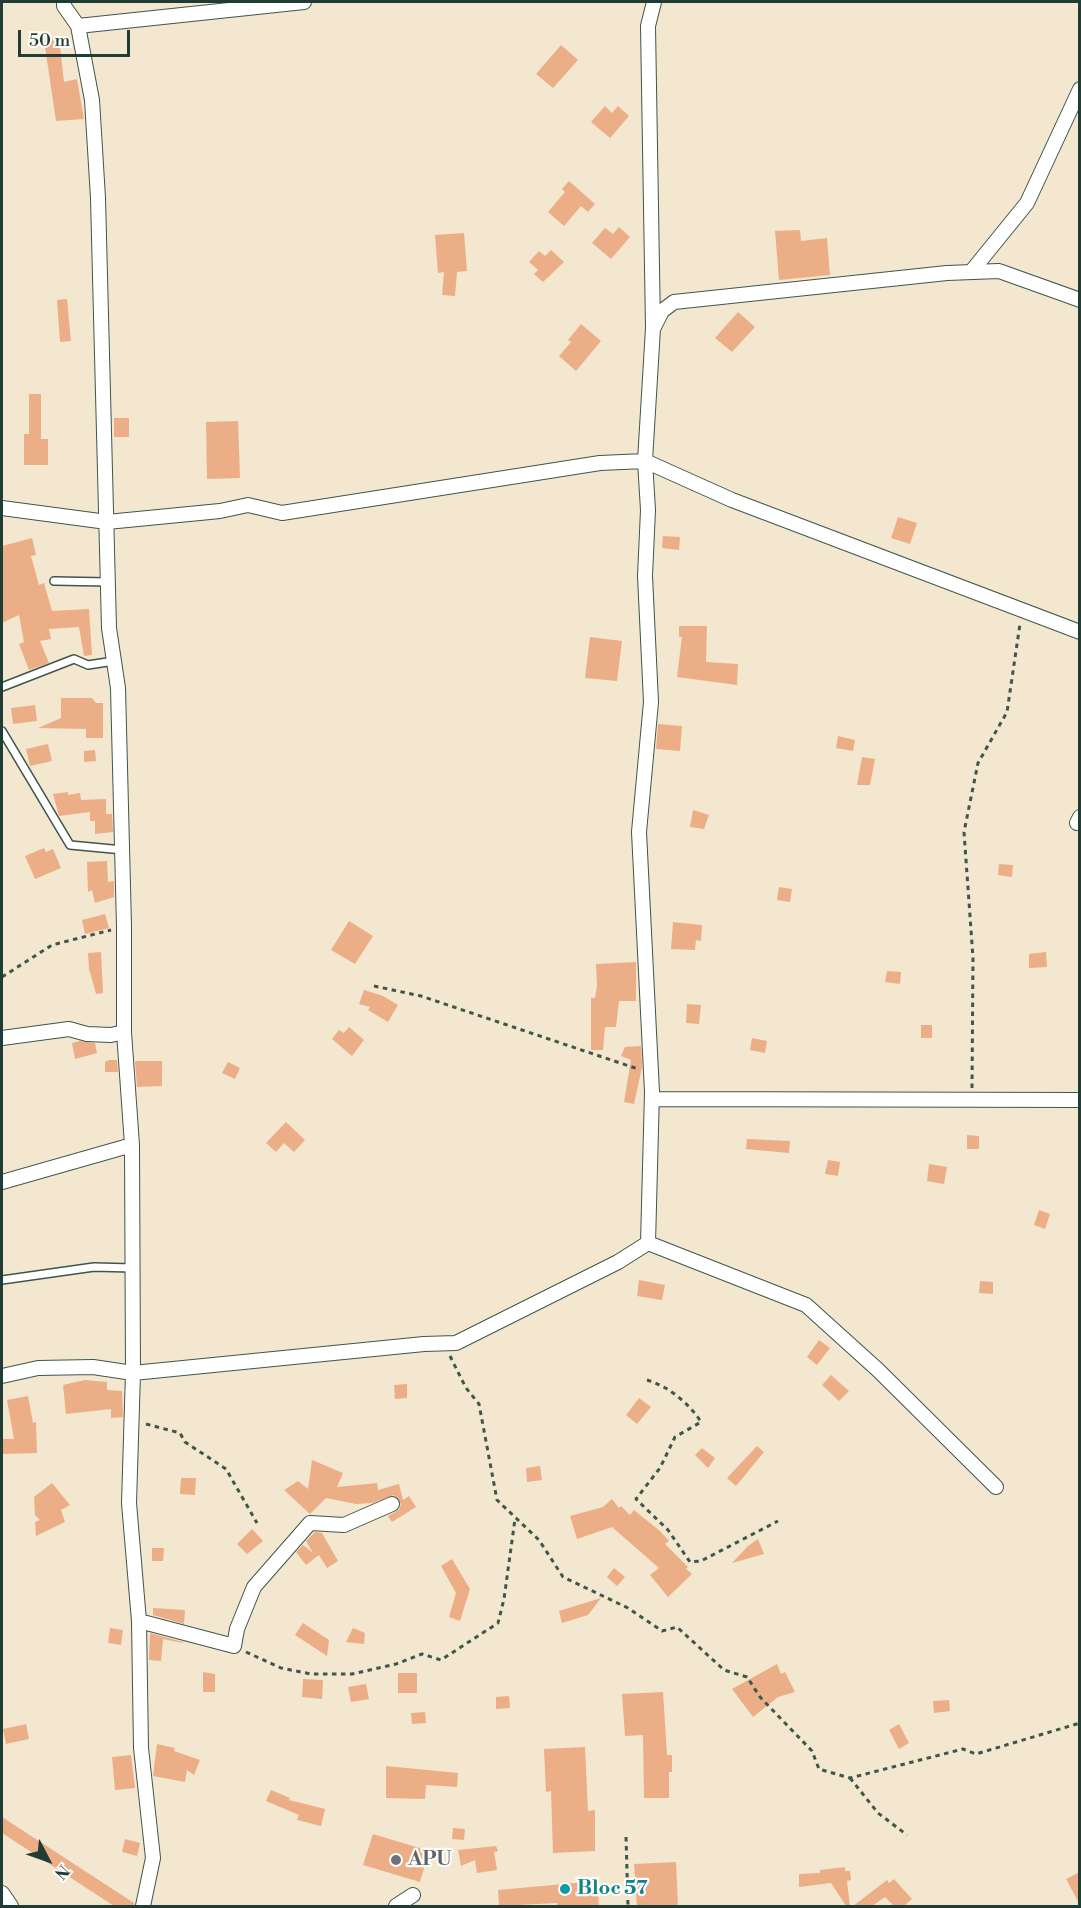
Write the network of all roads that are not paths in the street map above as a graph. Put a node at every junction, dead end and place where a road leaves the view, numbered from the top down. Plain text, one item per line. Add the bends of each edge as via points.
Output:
1 (64, 2) edge
2 (304, 2) edge
3 (654, 2) edge
4 (78, 26) junction
5 (1080, 89) edge
6 (972, 272) junction
7 (1080, 300) edge
8 (653, 328) junction
9 (645, 461) junction
10 (2, 508) edge
11 (107, 522) junction
12 (54, 581) dead end
13 (108, 582) junction
14 (1080, 632) edge
15 (114, 662) junction
16 (2, 687) edge
17 (2, 731) edge
18 (123, 850) junction
19 (124, 1032) junction
20 (2, 1038) edge
21 (652, 1099) junction
22 (1080, 1100) edge
23 (132, 1145) junction
24 (2, 1182) edge
25 (648, 1243) junction
26 (133, 1268) junction
27 (2, 1280) edge
28 (134, 1373) junction
29 (2, 1376) edge
30 (996, 1487) dead end
31 (392, 1504) dead end
32 (139, 1621) junction
33 (2, 1893) edge
34 (414, 1895) dead end
35 (11, 1906) edge
36 (143, 1906) edge
37 (396, 1906) edge

1 - 4 street
2 - 4 street
3 - 8 street via 648,26
4 - 11 street via 92,100 98,198
5 - 6 street via 1027,203
6 - 7 street via 999,271
6 - 8 street via 674,302 662,311
8 - 9 street
9 - 11 street via 600,463 282,513 248,505 220,512
9 - 14 street via 732,500
9 - 21 street via 651,702 639,832
10 - 11 street
11 - 13 street
12 - 13 lane
13 - 15 street
15 - 16 lane via 88,665 74,659
15 - 18 street
17 - 18 lane via 70,845
18 - 19 street
19 - 20 street via 99,1035 69,1029
19 - 23 street
21 - 22 street
21 - 25 street
23 - 24 street
23 - 26 street
25 - 28 street via 456,1343
25 - 30 street via 806,1305
26 - 27 lane via 94,1267
26 - 28 street
28 - 29 street via 93,1366 39,1368
28 - 32 street via 129,1503
31 - 32 street via 344,1525 310,1523 254,1587 234,1646
32 - 36 street via 141,1748 153,1858
33 - 35 street
34 - 37 street

